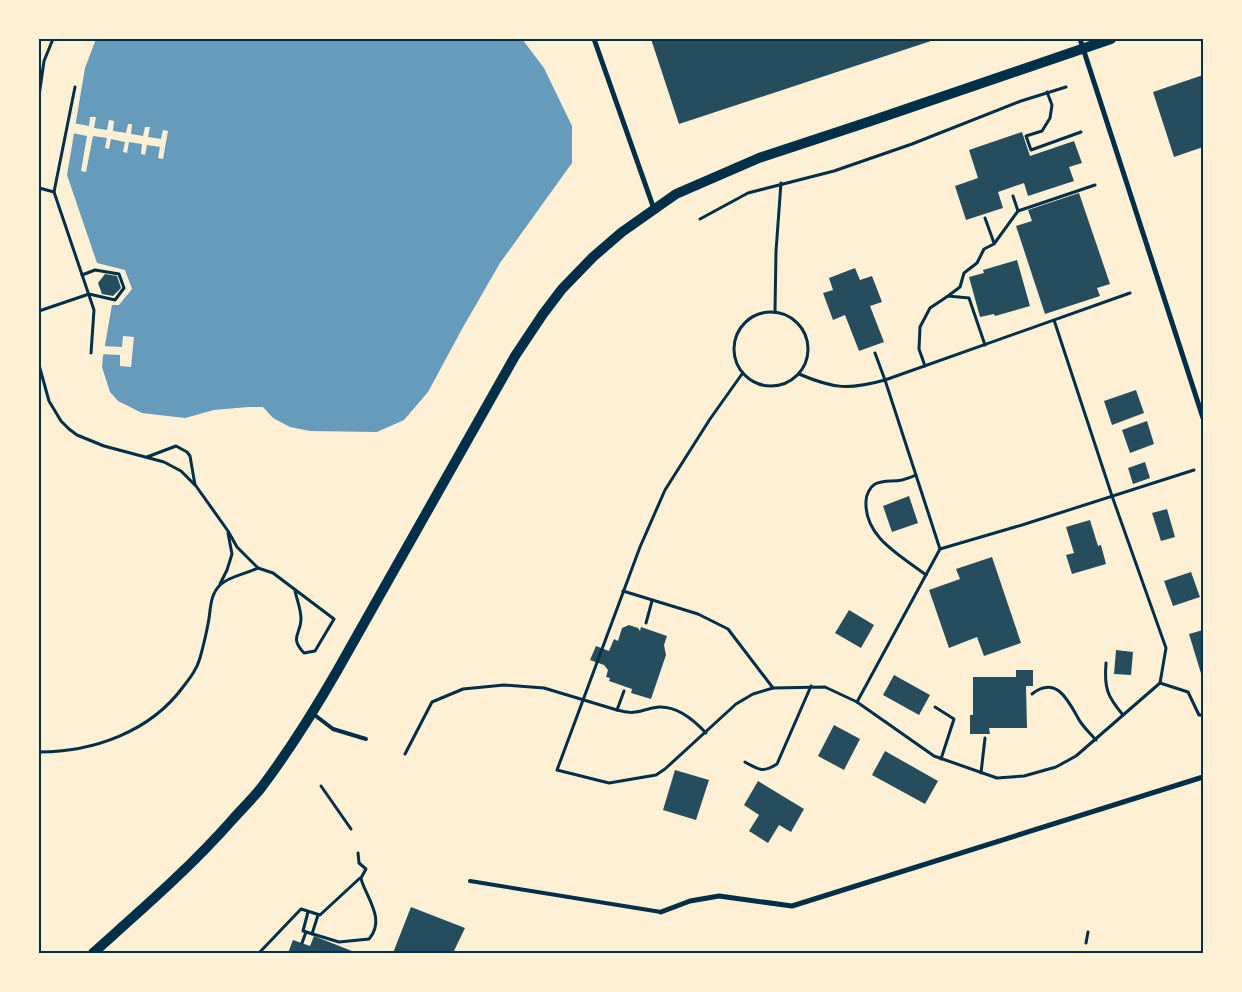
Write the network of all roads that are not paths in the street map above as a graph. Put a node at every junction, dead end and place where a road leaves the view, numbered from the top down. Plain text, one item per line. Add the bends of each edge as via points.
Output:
1 (594, 39) edge
2 (1111, 39) edge
3 (1081, 44) edge
4 (654, 209) junction
5 (1203, 418) edge
6 (312, 713) junction
7 (366, 739) dead end
8 (1203, 777) edge
9 (470, 881) dead end
10 (660, 912) joint
11 (93, 953) edge

1 - 4 street
2 - 3 main road
3 - 4 main road via 759,158 678,193
3 - 5 street
4 - 6 main road via 593,257 543,314 515,356
6 - 7 lane via 333,728
6 - 11 main road via 260,789 220,834 160,894
8 - 10 street via 792,906 719,896 690,901
9 - 10 lane

